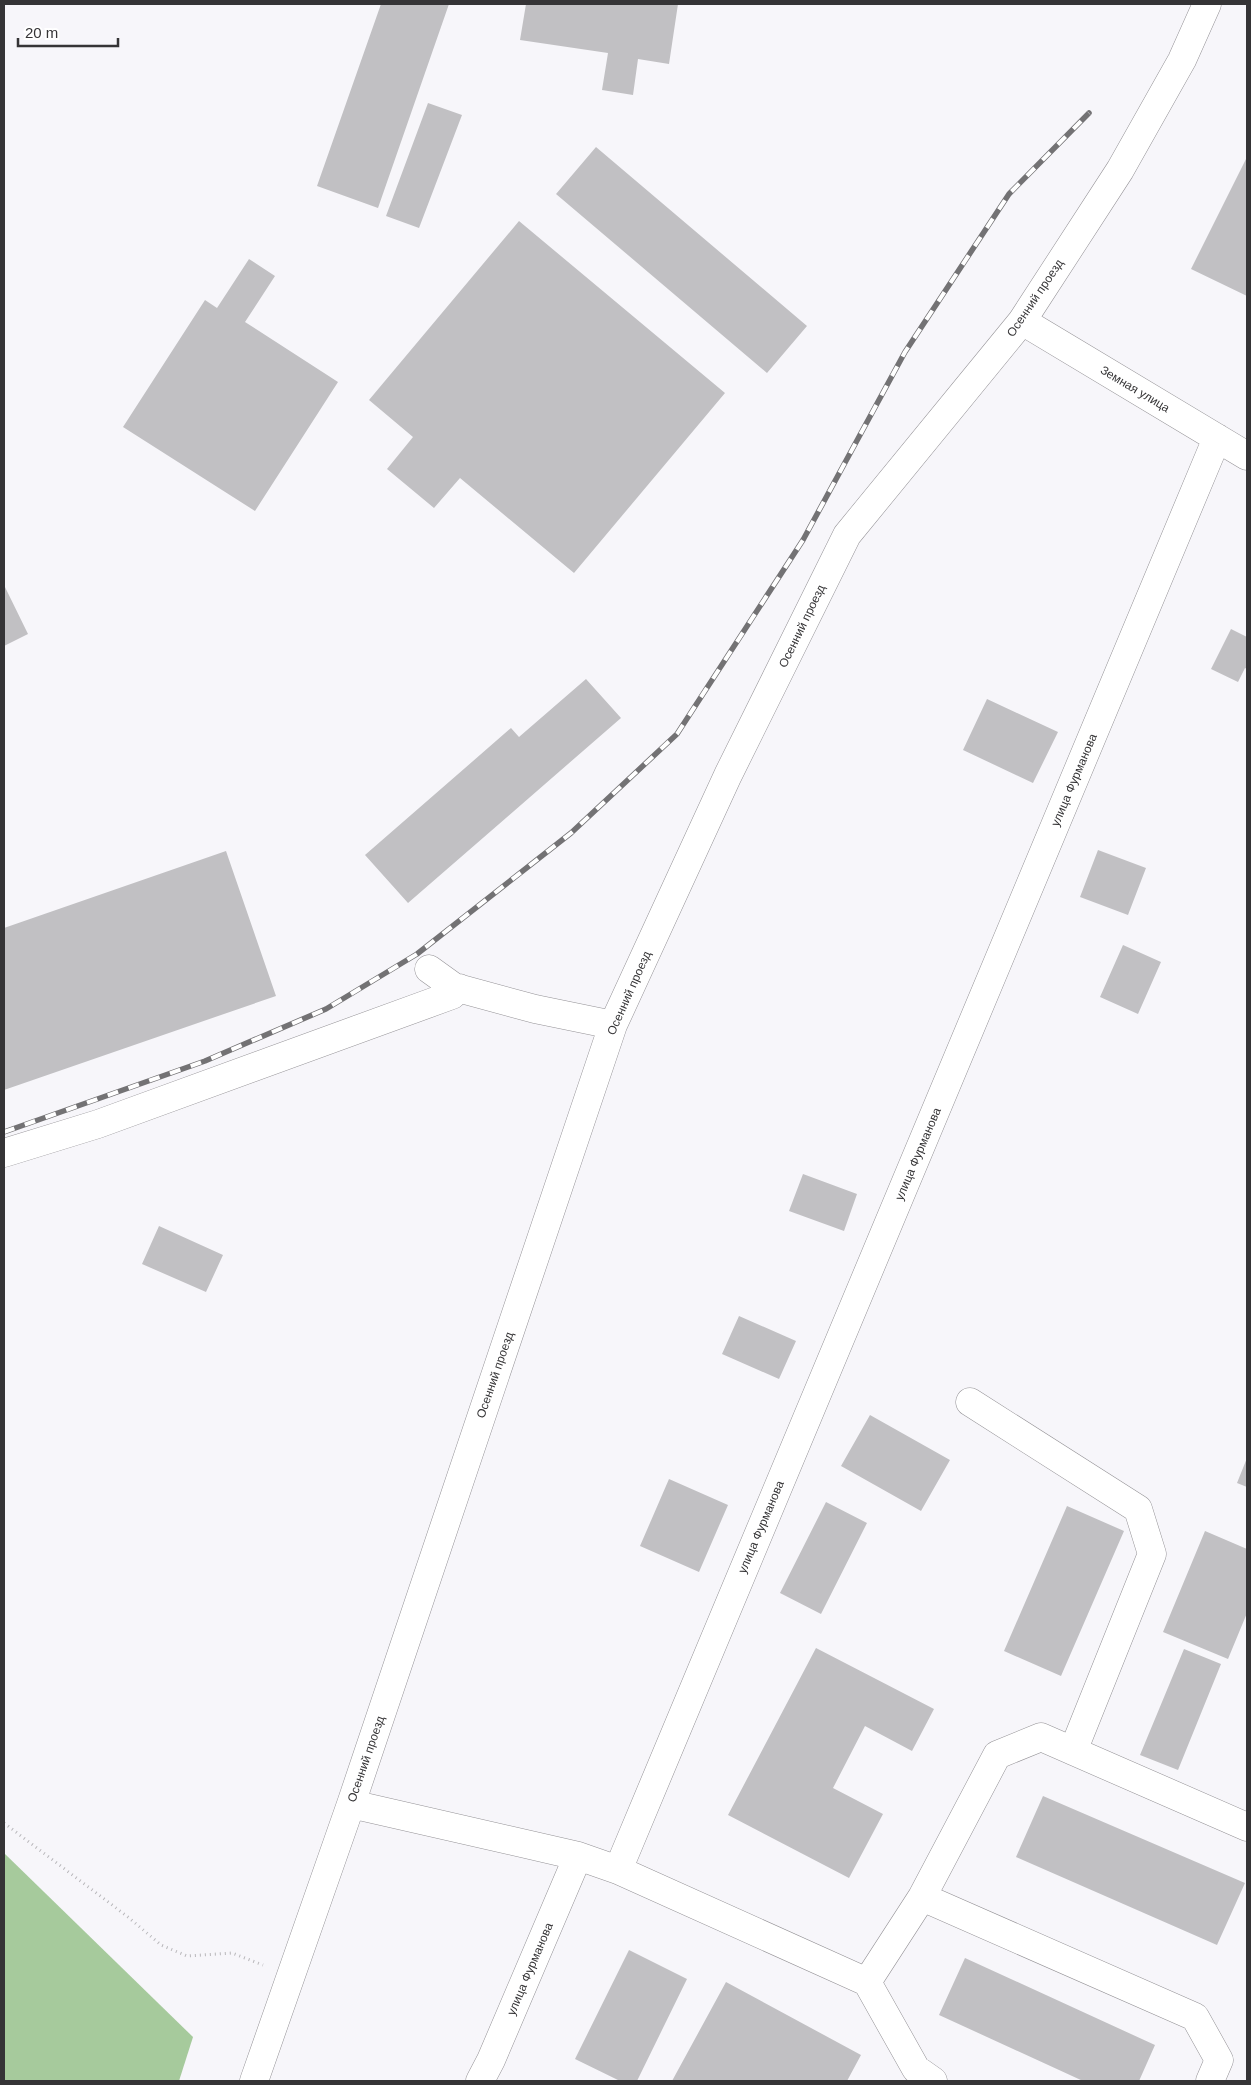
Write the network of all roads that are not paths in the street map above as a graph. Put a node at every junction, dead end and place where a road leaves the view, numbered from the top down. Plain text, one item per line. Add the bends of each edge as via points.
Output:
1 (1207, 4) edge
2 (1022, 321) junction
3 (1218, 438) junction
4 (1247, 456) edge
5 (429, 969) dead end
6 (460, 988) junction
7 (613, 1025) junction
8 (4, 1153) edge
9 (970, 1402) dead end
10 (1073, 1751) junction
11 (351, 1804) junction
12 (1247, 1826) edge
13 (578, 1856) junction
14 (618, 1870) junction
15 (922, 1897) junction
16 (867, 1982) junction
17 (254, 2081) edge
18 (480, 2081) edge
19 (933, 2081) edge
20 (1210, 2081) edge

1 - 2 street, Осенний проезд via 1182,60 1120,170
2 - 3 street, Земная улица
2 - 7 street, Осенний проезд via 847,534 728,775
3 - 4 street, Земная улица
3 - 14 street, улица Фурманова
5 - 6 street
6 - 7 street via 535,1009
6 - 8 street via 452,995 98,1124
7 - 11 street, Осенний проезд
9 - 10 street via 1138,1509 1152,1554
10 - 12 street
10 - 15 street via 1041,1737 997,1755
11 - 13 street
11 - 17 street, Осенний проезд
13 - 14 street
13 - 18 street, улица Фурманова
14 - 16 street
15 - 16 street
15 - 20 street via 1195,2017 1219,2060
16 - 19 street via 916,2068

